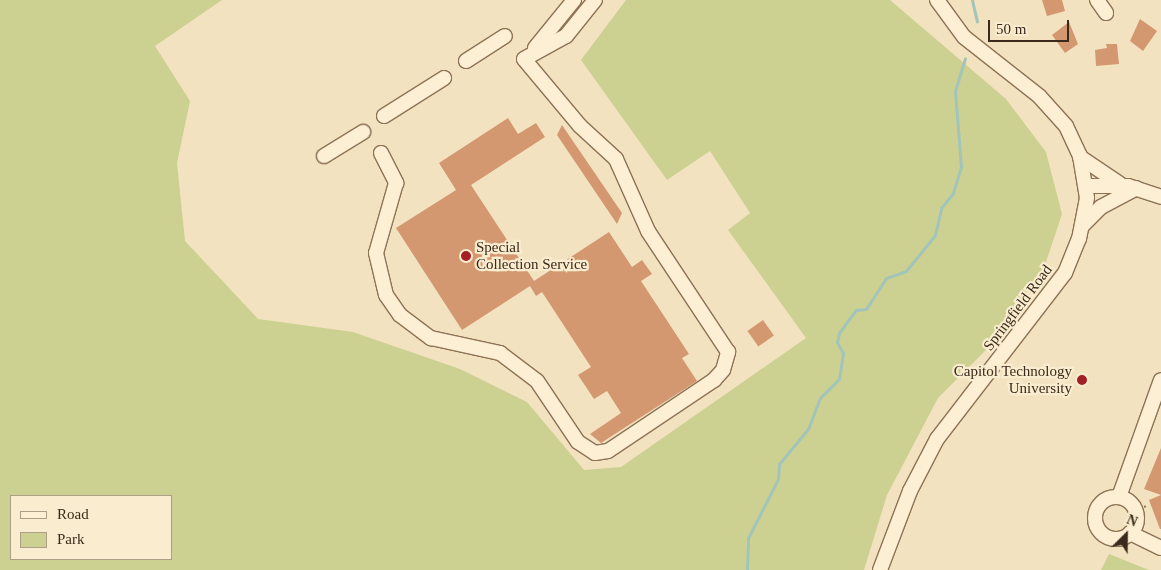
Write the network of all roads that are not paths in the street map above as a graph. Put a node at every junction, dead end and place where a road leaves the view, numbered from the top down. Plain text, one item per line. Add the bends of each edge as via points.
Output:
1 (574, 0) edge
2 (596, 0) edge
3 (937, 0) edge
4 (1098, 0) edge
5 (1106, 13) dead end
6 (505, 36) dead end
7 (524, 59) junction
8 (466, 61) dead end
9 (444, 78) dead end
10 (384, 116) dead end
11 (362, 132) dead end
12 (382, 153) dead end
13 (324, 156) dead end
14 (1080, 156) junction
15 (1086, 186) junction
16 (1129, 187) junction
17 (1161, 197) edge
18 (1082, 226) junction
19 (1161, 380) edge
20 (1119, 497) junction
21 (1130, 533) junction
22 (1161, 548) edge
23 (880, 570) edge

1 - 7 street
2 - 7 street via 566,36
3 - 14 street, Springfield Road via 964,37 1050,106 1068,130
4 - 5 street
6 - 8 street
7 - 12 street via 580,126 616,159 648,231 728,352 723,370 714,380 608,452 595,453 578,442 538,381 500,353 432,338 400,315 386,295 376,253 396,183
9 - 10 street
11 - 13 street
14 - 15 street, Springfield Road
14 - 16 street
15 - 16 street
15 - 18 street, Springfield Road
16 - 17 street
16 - 18 street
18 - 23 street, Springfield Road via 1059,283 937,439 910,491
19 - 20 street
20 - 21 street via 1130,503 1136,514
20 - 21 street via 1100,505 1096,524 1111,538
21 - 22 street

